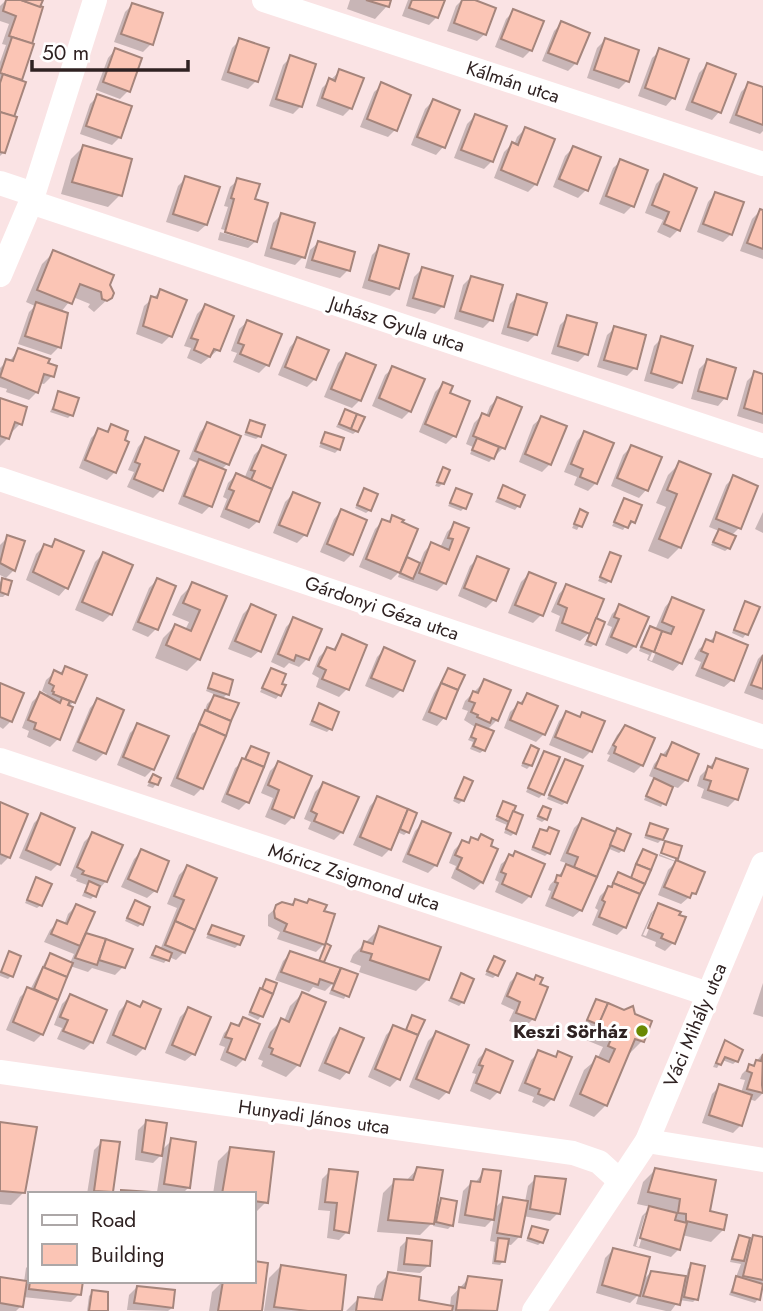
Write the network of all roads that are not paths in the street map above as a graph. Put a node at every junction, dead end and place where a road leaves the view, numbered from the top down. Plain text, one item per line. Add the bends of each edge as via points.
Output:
1 (95, 0) edge
2 (264, 0) edge
3 (763, 164) edge
4 (0, 183) edge
5 (32, 198) junction
6 (0, 275) edge
7 (763, 446) edge
8 (0, 479) edge
9 (763, 737) edge
10 (0, 760) edge
11 (763, 864) edge
12 (708, 994) junction
13 (0, 1072) edge
14 (647, 1141) junction
15 (763, 1160) edge
16 (620, 1181) junction
17 (534, 1311) edge

1 - 5 street
2 - 3 street, Kálmán utca
4 - 5 street, Juhász Gyula utca
5 - 6 street
5 - 7 street, Juhász Gyula utca
8 - 9 street, Gárdonyi Géza utca
10 - 12 street, Móricz Zsigmond utca
11 - 12 street, Váci Mihály utca
12 - 14 street, Váci Mihály utca
13 - 16 street, Hunyadi János utca via 573,1153 599,1162
14 - 15 street
14 - 16 street, Váci Mihály utca
16 - 17 street, Váci Mihály utca

